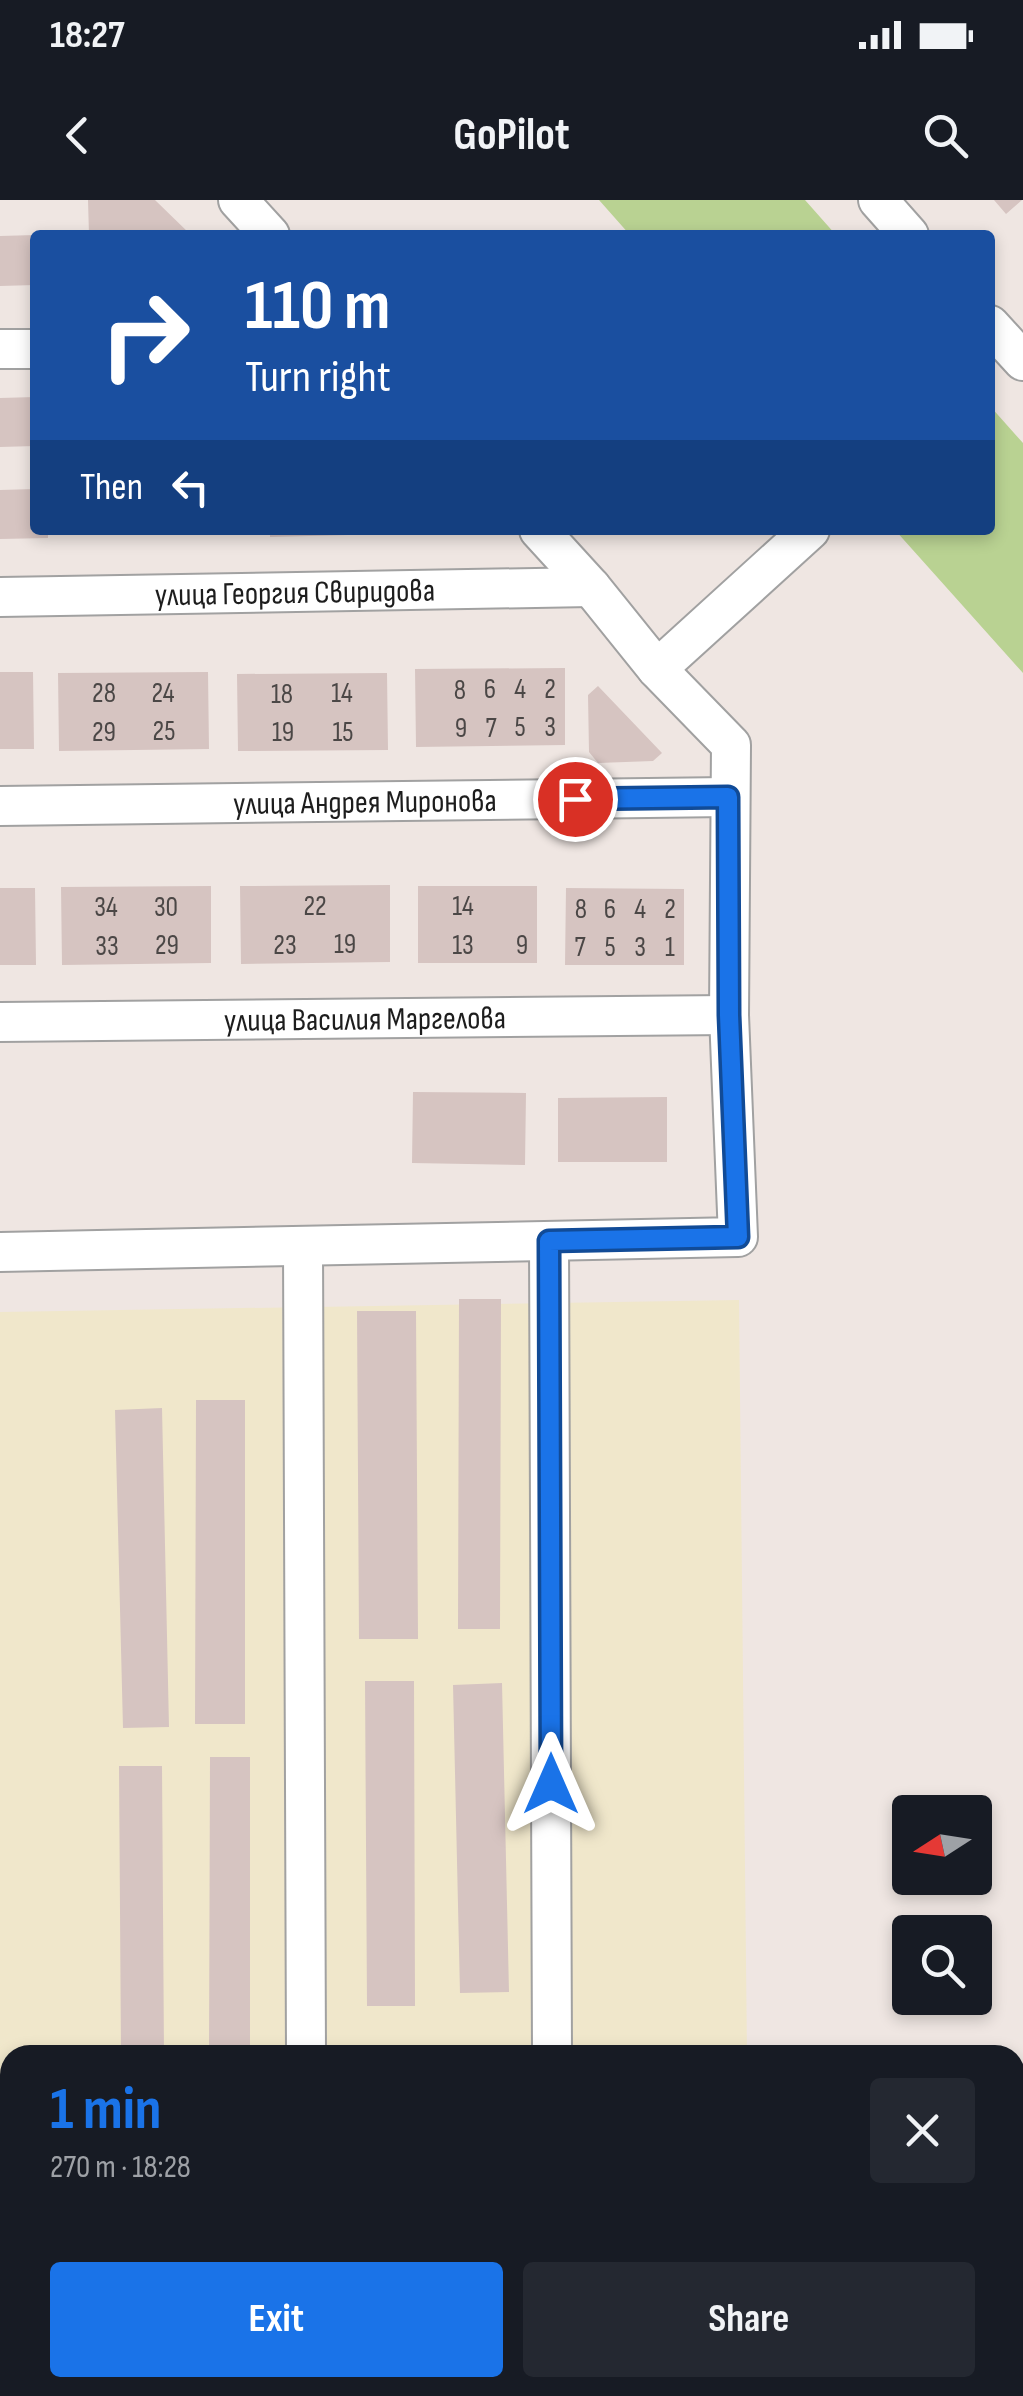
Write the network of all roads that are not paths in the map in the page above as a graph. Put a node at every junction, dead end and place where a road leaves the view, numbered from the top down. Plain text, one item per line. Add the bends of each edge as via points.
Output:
1 (238, 200) edge
2 (878, 200) edge
3 (265, 230) edge
4 (905, 230) edge
5 (0, 349) edge
6 (30, 349) edge
7 (544, 535) edge
8 (805, 535) edge
9 (590, 587) junction
10 (0, 597) edge
11 (657, 670) junction
12 (728, 797) junction
13 (0, 806) edge
14 (729, 1015) junction
15 (0, 1022) edge
16 (549, 1241) junction
17 (303, 1246) junction
18 (0, 1252) edge
19 (306, 2045) edge
20 (552, 2045) edge

1 - 3 street
2 - 4 street
5 - 6 street
7 - 9 street
8 - 11 street
9 - 10 street, улица Георгия Свиридова
9 - 11 street
11 - 12 street via 730,746
12 - 13 street, улица Андрея Миронова
12 - 14 street
14 - 15 street, улица Василия Маргелова
14 - 16 street via 738,1237
16 - 17 street
16 - 20 street
17 - 18 street
17 - 19 street

